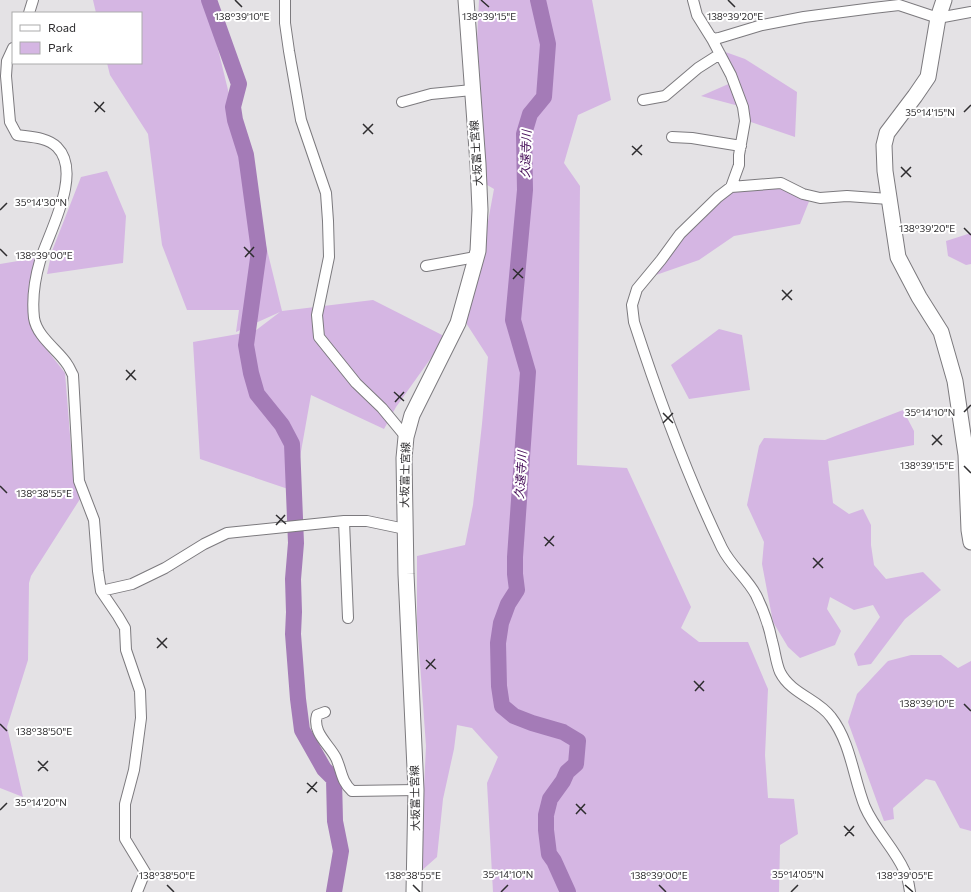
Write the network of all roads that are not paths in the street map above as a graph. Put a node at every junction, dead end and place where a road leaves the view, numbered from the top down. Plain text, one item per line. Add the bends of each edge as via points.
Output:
1 (33, 0) edge
2 (285, 0) edge
3 (466, 0) edge
4 (693, 0) edge
5 (944, 0) edge
6 (29, 12) edge
7 (971, 12) edge
8 (938, 18) junction
9 (712, 39) junction
10 (12, 50) edge
11 (720, 54) junction
12 (472, 90) junction
13 (643, 100) dead end
14 (402, 102) dead end
15 (672, 137) dead end
16 (741, 146) junction
17 (731, 187) junction
18 (889, 199) junction
19 (477, 258) junction
20 (426, 266) dead end
21 (406, 437) junction
22 (344, 521) junction
23 (405, 529) junction
24 (971, 542) edge
25 (101, 592) junction
26 (348, 618) dead end
27 (325, 712) dead end
28 (416, 790) junction
29 (137, 892) edge
30 (414, 892) edge
31 (910, 892) edge

1 - 6 street
2 - 21 street via 285,23 301,120 326,193 328,257 317,315 319,337 356,383 382,408
3 - 12 main road, 大坂富士宮線
4 - 9 street via 697,15
5 - 8 main road
7 - 8 street
8 - 9 street via 899,5 762,25
8 - 18 main road via 928,77 887,133 884,145
9 - 11 street
10 - 25 street via 7,61 6,76 10,122 17,134 41,138 58,147 64,158 66,170 66,192 40,262 34,320 38,330 67,364 73,375 79,481 94,520
11 - 13 street via 698,68 665,96
11 - 16 street via 743,107 745,121
12 - 14 street via 431,94
12 - 19 main road, 大坂富士宮線 via 480,210
15 - 16 street
16 - 17 street via 739,165
17 - 18 street via 781,183 803,194 820,198 847,196
17 - 31 street via 680,234 637,289 632,305 634,322 680,450 708,516 727,557 757,596 780,672 800,694 824,710 837,727 866,807 902,865 908,878
18 - 24 main road via 898,257 941,332 954,381 966,455
19 - 20 street
19 - 21 main road, 大坂富士宮線 via 458,323 412,415
21 - 23 main road, 大坂富士宮線
22 - 23 street via 367,521
22 - 25 street via 227,534 132,584
22 - 26 street
23 - 28 main road, 大坂富士宮線
25 - 29 street via 125,628 126,650 140,691 141,718 134,770 125,804 125,839 145,872
27 - 28 street via 317,715 318,731 336,758 346,785 352,791
28 - 30 main road, 大坂富士宮線

